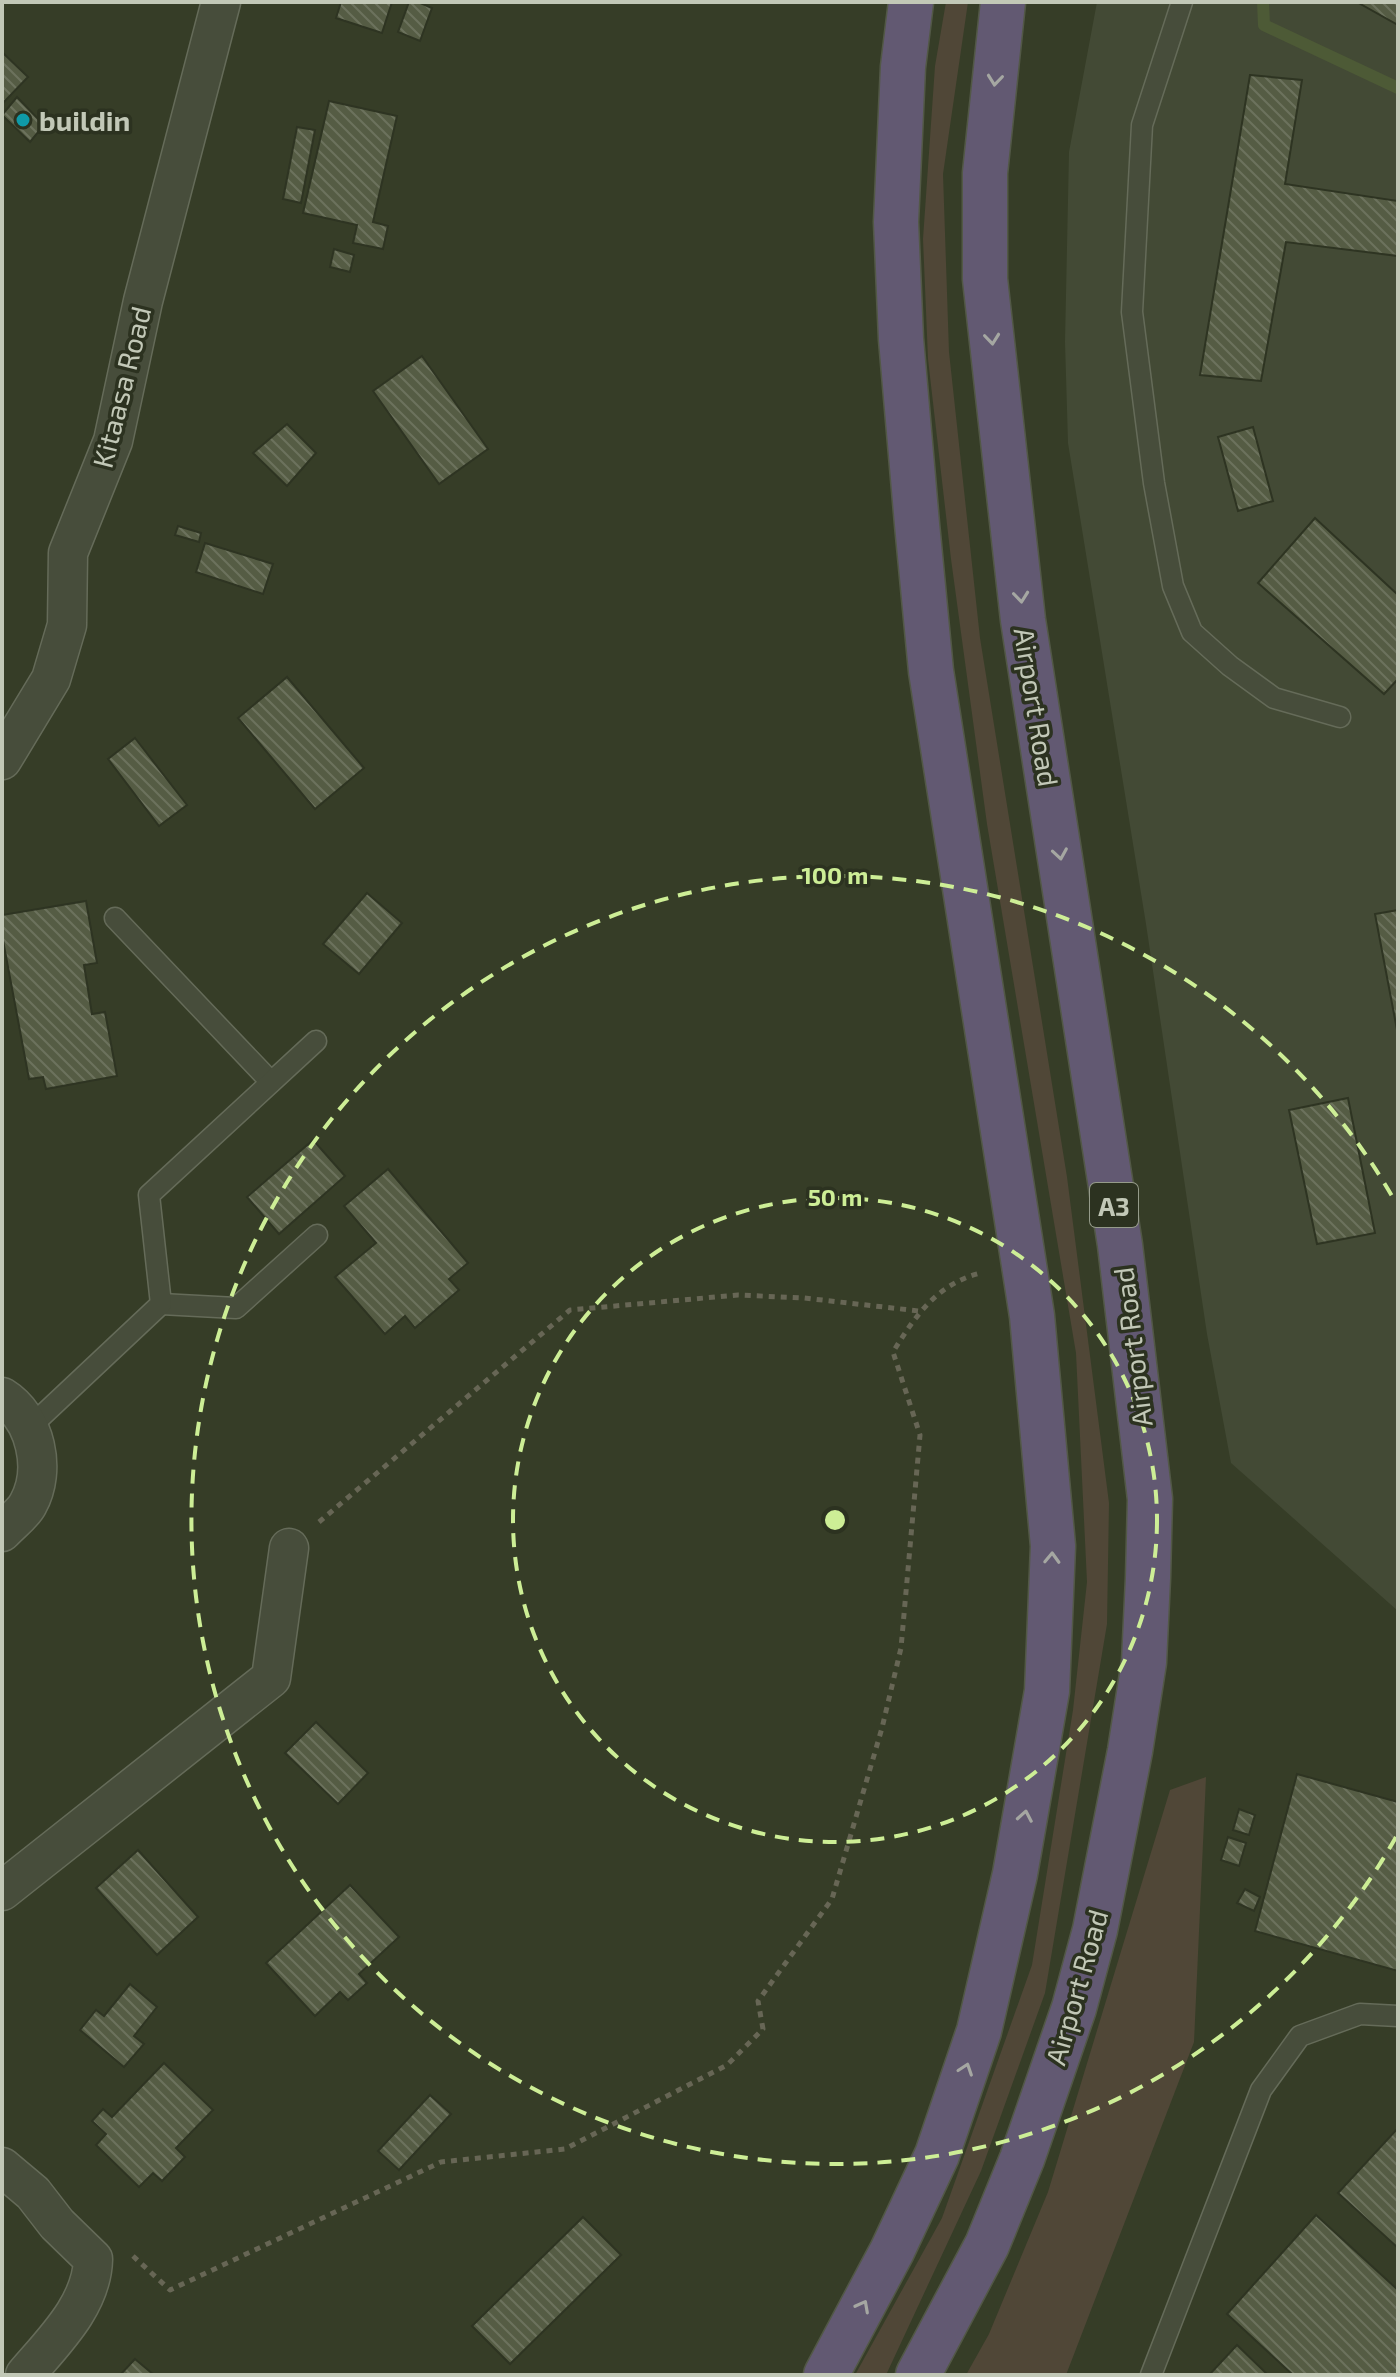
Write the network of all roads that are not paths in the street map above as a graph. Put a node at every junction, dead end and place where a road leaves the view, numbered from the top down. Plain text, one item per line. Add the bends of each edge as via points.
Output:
1 (221, 2) edge
2 (911, 2) edge
3 (1003, 2) edge
4 (1182, 2) edge
5 (1340, 717) dead end
6 (2, 760) edge
7 (115, 918) dead end
8 (316, 1041) dead end
9 (271, 1082) junction
10 (317, 1235) dead end
11 (161, 1304) junction
12 (2, 1397) edge
13 (30, 1427) junction
14 (2, 1532) edge
15 (289, 1548) road end
16 (2, 1891) edge
17 (1398, 2016) edge
18 (2, 2167) edge
19 (25, 2375) edge
20 (826, 2375) edge
21 (918, 2375) edge
22 (1151, 2375) edge

1 - 6 street, Kitaasa Road via 143,301 113,441 68,553 67,625 51,679
20 -> 2 highway via 937,2155 979,2031 1015,1874 1047,1691 1053,1546 1032,1316 931,671 917,524 896,222
3 -> 21 highway, Airport Road / A3 via 985,173 985,279 1023,620 1120,1245 1150,1499 1148,1578 1144,1662 1130,1751 1099,1915 1074,2008 987,2245
4 - 5 lane via 1142,125 1132,312 1173,586 1192,632 1230,666 1274,698
7 - 9 lane
8 - 9 lane
9 - 11 lane via 149,1195
10 - 11 lane via 236,1308
11 - 13 lane
12 - 13 street
13 - 14 street via 39,1466 28,1504
15 - 16 street via 271,1678
17 - 22 lane via 1360,2014 1300,2036 1261,2090
18 - 19 street via 93,2259 93,2277 82,2302

